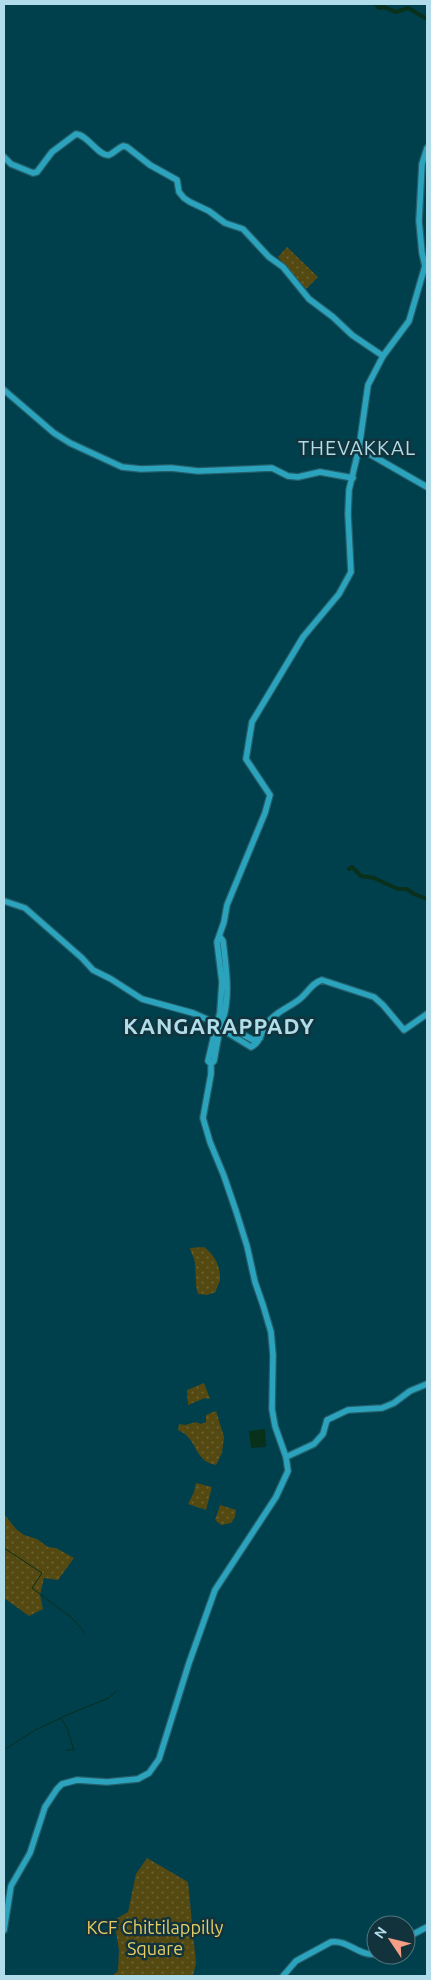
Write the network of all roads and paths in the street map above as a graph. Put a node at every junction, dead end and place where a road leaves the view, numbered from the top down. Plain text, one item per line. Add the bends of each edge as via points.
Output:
1 (427, 148) edge
2 (4, 157) edge
3 (384, 356) junction
4 (4, 390) edge
5 (359, 448) junction
6 (353, 478) junction
7 (427, 487) edge
8 (4, 901) edge
9 (427, 1014) edge
10 (217, 1024) junction
11 (427, 1384) edge
12 (286, 1457) junction
13 (427, 1926) edge
14 (4, 1930) edge
15 (416, 1932) edge
16 (366, 1954) edge
17 (283, 1976) edge

1 - 3 main road via 422,164 419,221 425,266 423,277 409,321
2 - 3 main road via 11,164 33,173 57,147 76,134 104,154 110,155 123,146 127,148 177,180 179,192 190,202 209,210 225,223 243,229 283,267 309,299 352,335
3 - 5 main road via 368,385
4 - 6 main road via 54,433 122,467 198,471 272,468 288,476 320,472
5 - 6 main road
5 - 7 main road
6 - 10 main road via 348,514 351,572 339,594 303,638 252,722 246,759 270,795 227,905 220,937 227,982 226,1011
8 - 10 main road via 25,908 92,970 142,999 193,1013
9 - 10 main road via 404,1030 374,997 322,980 272,1018 260,1038 252,1040
10 - 12 main road via 203,1118 236,1211 271,1332 272,1409
11 - 12 main road via 394,1404 348,1410 327,1420 323,1434 314,1444
12 - 14 main road via 288,1471 285,1481 215,1590 159,1759 149,1774 138,1779 77,1780 62,1784 57,1789 46,1807 30,1853 10,1890
13 - 15 main road
16 - 17 main road via 337,1941 331,1942 296,1961

